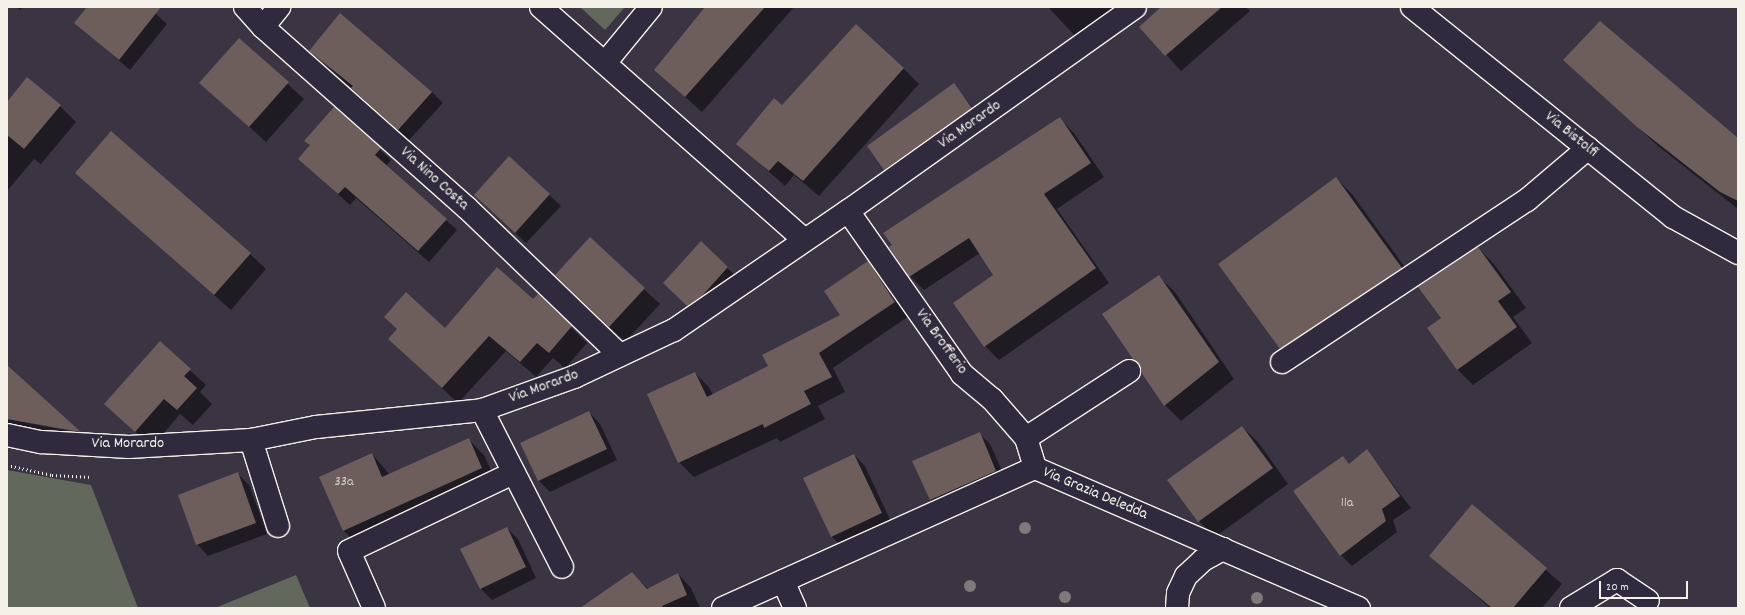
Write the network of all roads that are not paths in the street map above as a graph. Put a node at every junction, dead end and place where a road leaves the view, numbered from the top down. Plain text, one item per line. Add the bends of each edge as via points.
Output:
1 (245, 7) edge
2 (279, 7) edge
3 (541, 7) edge
4 (651, 7) edge
5 (1135, 7) edge
6 (1412, 7) edge
7 (263, 28) junction
8 (605, 62) junction
9 (1588, 148) junction
10 (848, 211) junction
11 (804, 240) junction
12 (1738, 253) edge
13 (620, 355) junction
14 (1282, 362) dead end
15 (1129, 371) dead end
16 (482, 410) junction
17 (7, 435) edge
18 (1026, 438) junction
19 (251, 440) junction
20 (1035, 468) junction
21 (514, 473) junction
22 (278, 526) dead end
23 (1223, 549) junction
24 (562, 567) dead end
25 (783, 581) junction
26 (1648, 601) dead end
27 (374, 608) edge
28 (723, 608) edge
29 (795, 608) edge
30 (1178, 608) edge
31 (1359, 608) edge
32 (1571, 608) edge

1 - 7 street, Via Nino Costa
2 - 7 street
3 - 8 street
4 - 8 street
5 - 10 street, Via Morardo
6 - 9 street, Via Bistolfi
7 - 13 street, Via Nino Costa via 467,208
8 - 11 street
9 - 12 street, Via Bistolfi via 1673,217
9 - 14 street via 1528,200
10 - 11 street, Via Morardo
10 - 18 street, Via Brofferio via 962,374 992,400
11 - 13 street, Via Morardo via 674,330
13 - 16 street, Via Morardo via 574,377
15 - 18 street
16 - 19 street, Via Morardo via 316,427
16 - 21 street
17 - 19 street, Via Morardo via 41,442 130,447
18 - 20 street, Via Brofferio
19 - 22 street
20 - 23 street, Via Grazia Deledda
20 - 25 street, Via Grazia Deledda
21 - 24 street
21 - 27 street via 349,551
23 - 30 street via 1203,560 1186,576 1178,593
23 - 31 street, Via Grazia Deledda
25 - 28 street, Via Grazia Deledda
25 - 29 street
26 - 32 street via 1617,580

